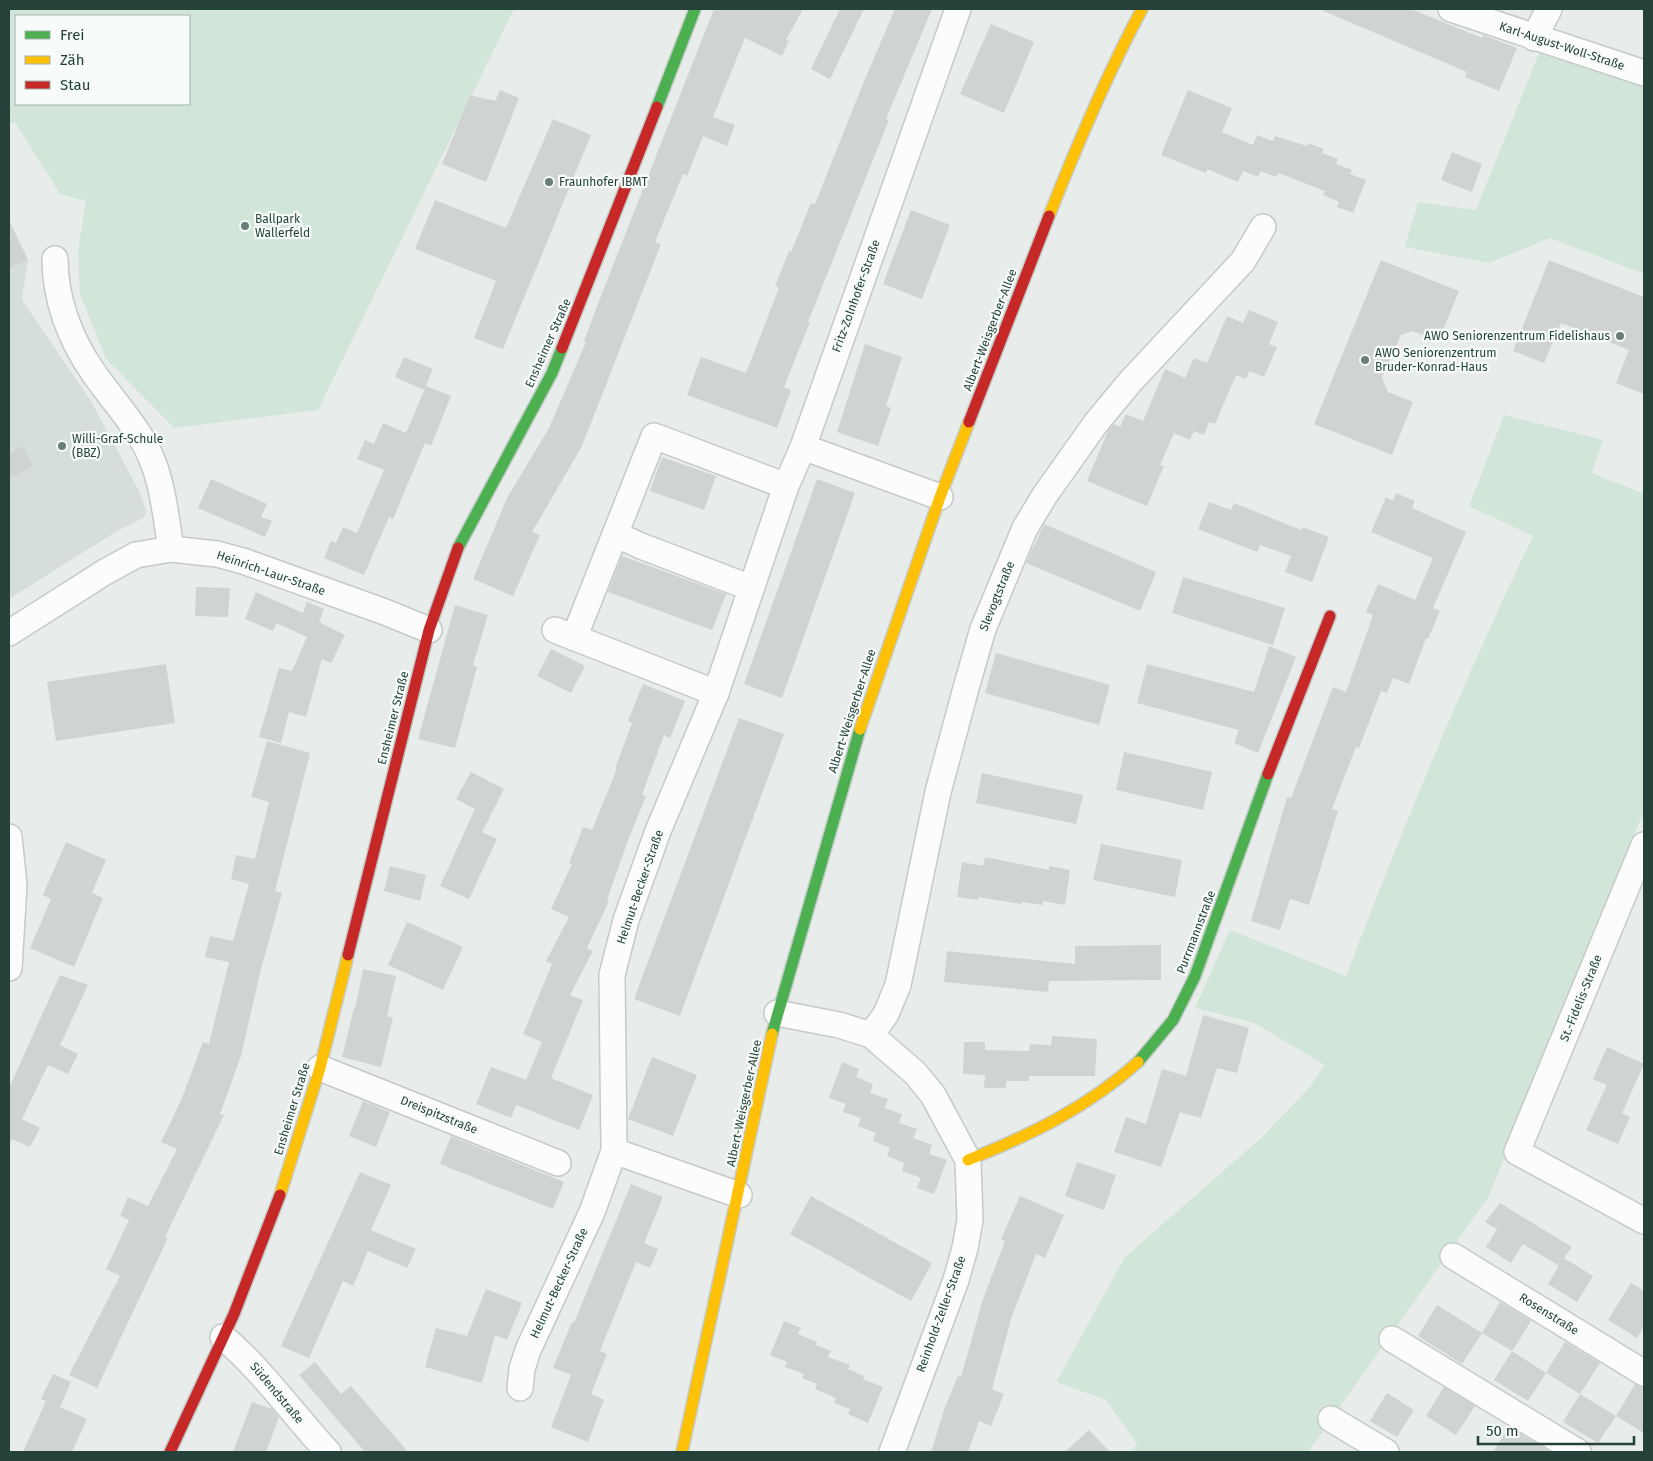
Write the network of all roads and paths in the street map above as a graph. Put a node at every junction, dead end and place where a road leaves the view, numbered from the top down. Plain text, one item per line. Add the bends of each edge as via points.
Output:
1 (695, 9) edge
2 (958, 9) edge
3 (1142, 9) edge
4 (1451, 9) edge
5 (1549, 9) edge
6 (1534, 38) junction
7 (1644, 73) edge
8 (1264, 227) dead end
9 (55, 259) dead end
10 (803, 447) junction
11 (786, 486) junction
12 (940, 497) junction
13 (615, 534) junction
14 (171, 549) junction
15 (751, 588) junction
16 (1330, 616) dead end
17 (429, 630) junction
18 (9, 633) edge
19 (716, 693) junction
20 (9, 837) edge
21 (1644, 844) edge
22 (9, 968) edge
23 (777, 1013) junction
24 (870, 1035) junction
25 (320, 1068) junction
26 (614, 1150) junction
27 (968, 1160) junction
28 (558, 1163) dead end
29 (738, 1195) junction
30 (1644, 1221) edge
31 (1453, 1256) dead end
32 (223, 1337) junction
33 (1392, 1339) dead end
34 (1644, 1373) edge
35 (520, 1388) dead end
36 (1331, 1419) dead end
37 (170, 1452) edge
38 (328, 1452) edge
39 (682, 1452) edge
40 (892, 1452) edge
41 (1386, 1452) edge
42 (1578, 1452) edge

1 - 17 street, Ensheimer Straße via 606,243 552,373 459,546
2 - 10 street, Fritz-Zolnhofer-Straße
3 - 12 street, Albert-Weisgerber-Allee via 1120,49 1073,155
4 - 6 street, Karl-August-Woll-Straße
5 - 6 street
6 - 7 street, Karl-August-Woll-Straße
8 - 24 street, Slevogtstraße via 1243,261 1096,423 1025,528 983,629 966,688 938,792 898,985 886,1014
9 - 14 street via 62,314 91,370 141,437 154,465
10 - 11 street, Helmut-Becker-Straße
10 - 12 street
11 - 13 street via 654,436
11 - 15 street, Helmut-Becker-Straße
12 - 23 street, Albert-Weisgerber-Allee via 854,747
13 - 15 street
13 - 19 street via 593,586 565,634
14 - 17 street, Heinrich-Laur-Straße via 217,554 243,561
14 - 18 street, Heinrich-Laur-Straße via 129,559
15 - 19 street, Helmut-Becker-Straße
16 - 27 street, Purrmannstraße via 1263,788 1206,949 1177,1011 1158,1040 1099,1096 1047,1128
17 - 25 street, Ensheimer Straße
19 - 26 street, Helmut-Becker-Straße via 658,831 626,920 612,976
20 - 22 street via 14,885
21 - 30 street, St.-Fidelis-Straße via 1517,1152
23 - 24 street, Reinhold-Zeller-Straße via 839,1025
23 - 29 street, Albert-Weisgerber-Allee
24 - 27 street, Reinhold-Zeller-Straße via 916,1073 933,1095
25 - 28 street, Dreispitzstraße
25 - 32 street, Ensheimer Straße via 274,1214
26 - 29 street
26 - 35 street, Helmut-Becker-Straße via 592,1212 528,1350
27 - 40 street, Reinhold-Zeller-Straße via 970,1220 965,1248
29 - 39 street, Albert-Weisgerber-Allee
31 - 34 street, Rosenstraße
32 - 37 street, Ensheimer Straße
32 - 38 street, Südendstraße via 246,1356
33 - 42 street
36 - 41 street

